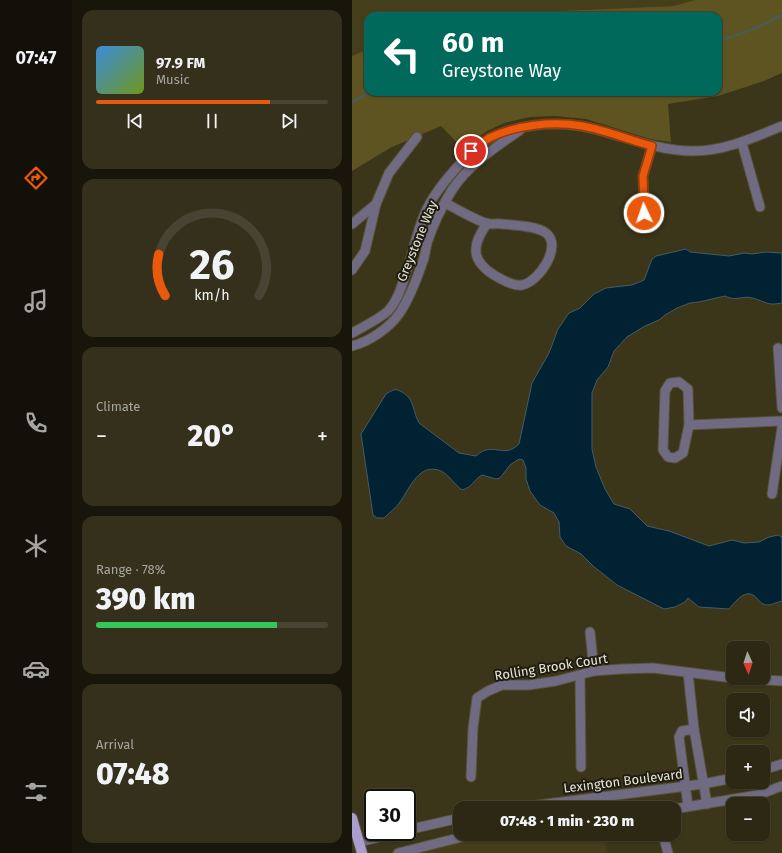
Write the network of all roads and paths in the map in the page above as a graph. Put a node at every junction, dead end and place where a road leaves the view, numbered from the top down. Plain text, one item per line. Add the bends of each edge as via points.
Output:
1 (782, 126) edge
2 (525, 127) junction
3 (416, 137) dead end
4 (742, 143) junction
5 (652, 146) junction
6 (471, 151) junction
7 (479, 159) junction
8 (445, 203) junction
9 (376, 204) junction
10 (760, 207) dead end
11 (645, 223) dead end
12 (352, 224) edge
13 (487, 224) junction
14 (413, 251) junction
15 (425, 256) junction
16 (352, 270) edge
17 (352, 333) edge
18 (352, 346) edge
19 (778, 348) dead end
20 (782, 408) edge
21 (782, 421) edge
22 (689, 425) junction
23 (782, 427) edge
24 (772, 494) dead end
25 (590, 632) dead end
26 (594, 671) junction
27 (688, 673) junction
28 (580, 676) junction
29 (726, 677) edge
30 (770, 680) edge
31 (782, 681) edge
32 (694, 729) junction
33 (782, 764) edge
34 (581, 767) dead end
35 (770, 768) edge
36 (471, 777) dead end
37 (726, 779) edge
38 (703, 784) junction
39 (685, 786) junction
40 (782, 786) edge
41 (569, 801) edge
42 (707, 804) junction
43 (688, 806) junction
44 (681, 808) edge
45 (352, 818) edge
46 (453, 820) edge
47 (416, 828) edge
48 (453, 839) edge
49 (665, 842) dead end
50 (355, 843) edge
51 (362, 853) edge
52 (398, 853) edge
53 (668, 853) edge

1 - 4 street, Greystone Way
2 - 5 street, Greystone Way via 559,123 582,126
2 - 6 street, Greystone Way via 502,132
2 - 7 street, Greystone Way
3 - 9 street via 389,173
4 - 5 street, Greystone Way via 693,151
4 - 10 street
5 - 11 street via 643,176
6 - 7 street
6 - 14 street, Greystone Way via 434,195 425,213
7 - 8 street, Greystone Way via 459,181
8 - 13 street
8 - 15 street, Greystone Way via 427,244
9 - 12 street
9 - 16 street via 365,251
13 - 13 street via 538,229 547,234 552,240 551,254 540,275 521,286 511,284 482,266 477,257 476,242
14 - 15 street
14 - 17 street, Greystone Way via 397,298 387,311
15 - 18 street, Greystone Way via 414,286 399,314 373,336
19 - 20 street
21 - 22 street
22 - 22 street via 683,453 675,458 668,457 663,450 665,391 670,384 679,382 688,389
23 - 24 street
25 - 26 street
26 - 27 street, Rolling Brook Court via 653,668
26 - 28 street, Rolling Brook Court
27 - 29 street, Rolling Brook Court
27 - 32 street
28 - 34 street
28 - 36 street, Rolling Brook Court via 530,685 502,685 477,698
30 - 31 street
32 - 38 street
32 - 39 street via 682,731 679,737
33 - 35 street
37 - 38 street, Lexington Boulevard
38 - 39 street, Lexington Boulevard
38 - 42 street
39 - 41 street, Lexington Boulevard
39 - 43 street
40 - 42 street via 758,795
42 - 43 street
43 - 44 street
45 - 50 main road
46 - 47 street
48 - 52 street
49 - 53 street
50 - 51 main road

